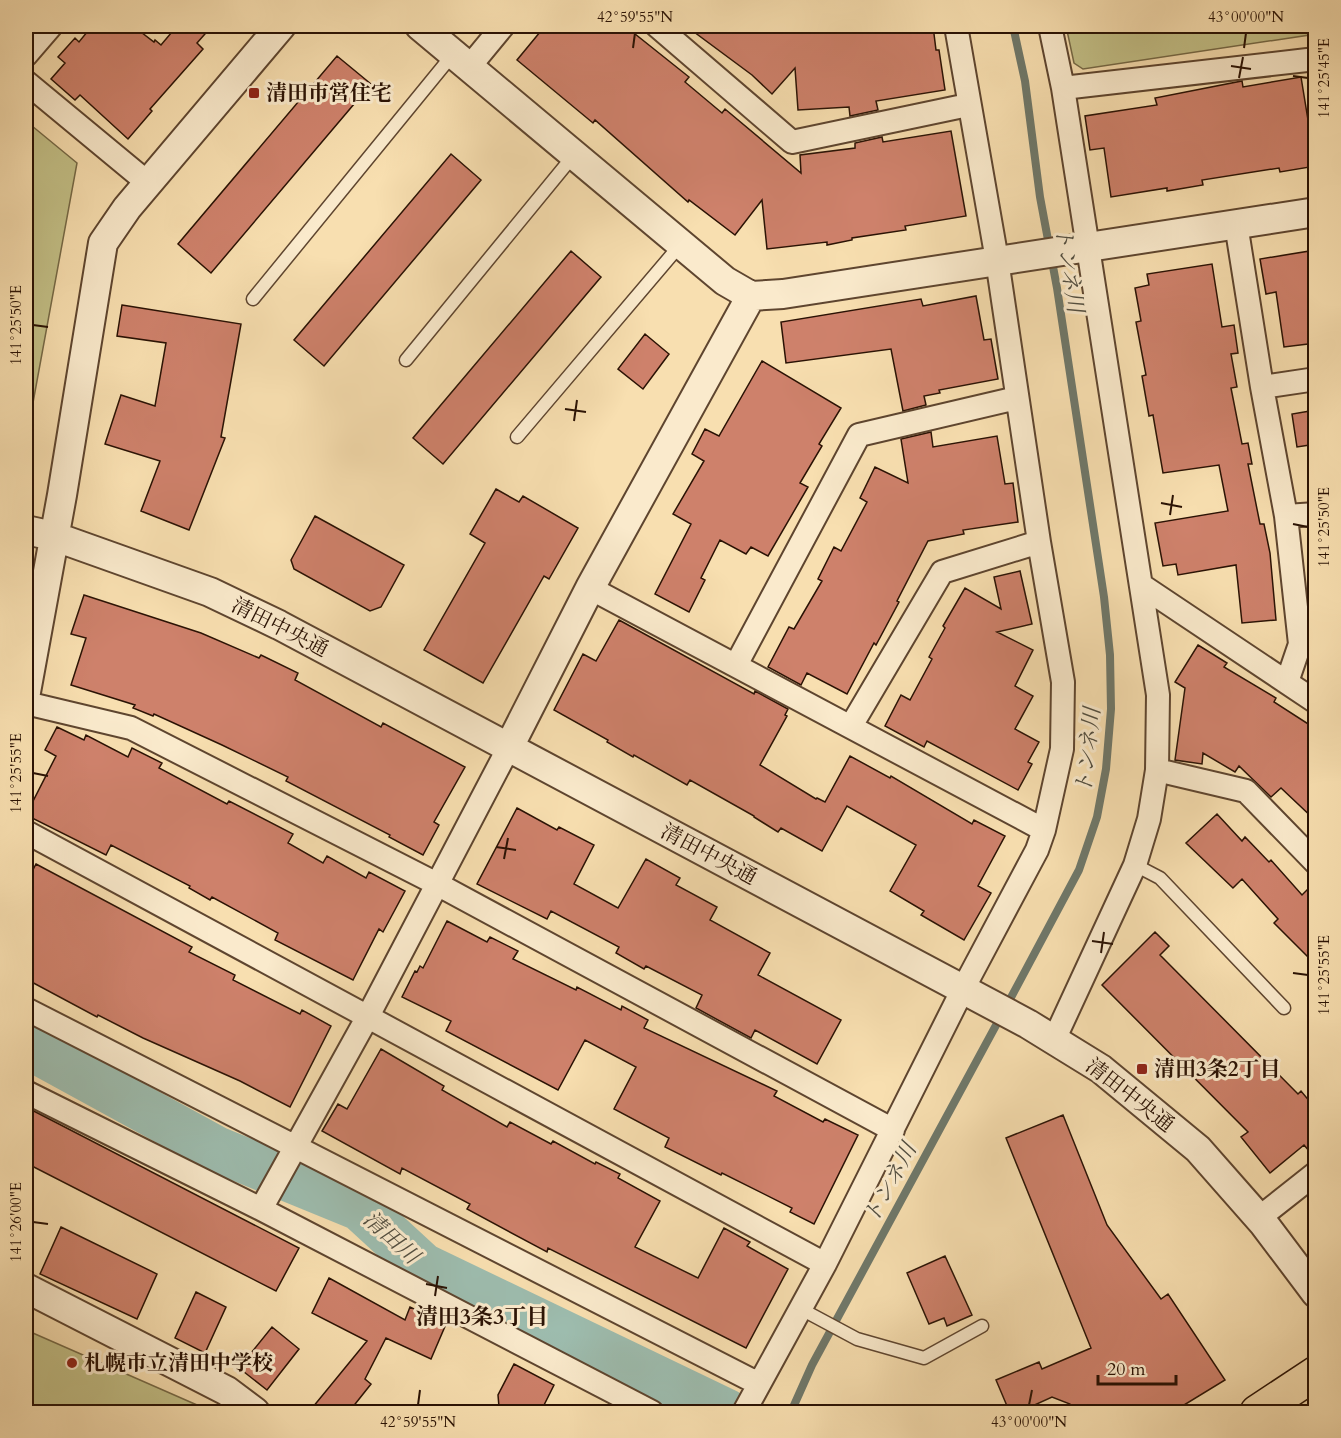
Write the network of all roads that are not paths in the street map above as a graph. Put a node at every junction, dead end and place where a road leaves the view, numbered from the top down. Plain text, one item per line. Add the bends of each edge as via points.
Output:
1 (51, 26) edge
2 (281, 26) edge
3 (420, 26) edge
4 (502, 26) edge
5 (657, 26) edge
6 (956, 26) edge
7 (1050, 26) edge
8 (26, 55) edge
9 (1316, 59) edge
10 (462, 60) junction
11 (26, 82) edge
12 (1063, 88) junction
13 (968, 105) junction
14 (574, 155) junction
15 (148, 183) junction
16 (1316, 212) edge
17 (1236, 224) junction
18 (681, 244) junction
19 (1079, 248) junction
20 (997, 260) junction
21 (751, 296) junction
22 (252, 299) dead end
23 (406, 360) dead end
24 (1316, 379) edge
25 (1262, 387) junction
26 (1017, 398) junction
27 (517, 437) dead end
28 (1316, 514) edge
29 (1286, 516) junction
30 (26, 530) edge
31 (53, 536) junction
32 (1039, 542) junction
33 (1142, 585) junction
34 (591, 588) junction
35 (736, 665) junction
36 (1287, 682) junction
37 (26, 692) edge
38 (1316, 702) edge
39 (26, 703) edge
40 (851, 726) junction
41 (509, 747) junction
42 (1157, 770) junction
43 (1044, 830) junction
44 (26, 832) edge
45 (1316, 863) edge
46 (1135, 865) junction
47 (437, 884) junction
48 (974, 995) junction
49 (1284, 1008) dead end
50 (26, 1009) edge
51 (367, 1018) junction
52 (1054, 1040) junction
53 (26, 1092) edge
54 (893, 1130) junction
55 (291, 1153) junction
56 (1316, 1173) edge
57 (264, 1202) junction
58 (1259, 1218) junction
59 (825, 1264) junction
60 (26, 1288) edge
61 (1316, 1293) edge
62 (801, 1309) junction
63 (982, 1326) dead end
64 (1316, 1373) edge
65 (759, 1384) junction
66 (746, 1409) edge
67 (255, 1413) edge
68 (651, 1413) edge
69 (1257, 1413) edge

1 - 8 street
2 - 15 street
3 - 10 street
4 - 10 street
5 - 13 street via 792,142
6 - 13 street
7 - 12 street
9 - 12 street
10 - 14 street
10 - 22 lane
11 - 15 street
12 - 19 street
13 - 20 street
14 - 18 street
14 - 23 lane
15 - 31 street via 103,243
16 - 17 street
17 - 19 street
17 - 25 street
18 - 21 street via 725,281
18 - 27 lane
19 - 20 street
19 - 33 street
20 - 21 street
20 - 26 street
21 - 34 street
24 - 25 street
25 - 29 street
26 - 32 street
26 - 35 street via 859,435
28 - 29 street
29 - 36 street via 1300,644
30 - 31 street, 清田中央通
31 - 37 street
31 - 41 street, 清田中央通 via 210,592
32 - 40 street via 942,572
32 - 43 street via 1063,682 1062,749
33 - 36 street
33 - 42 street via 1158,695
34 - 35 street
34 - 41 street
35 - 40 street
36 - 38 street
39 - 47 street via 131,728
40 - 43 street
41 - 47 street
41 - 48 street, 清田中央通
42 - 45 street via 1246,791
42 - 46 street via 1149,819
43 - 48 street
44 - 51 street
46 - 49 lane via 1160,878
46 - 52 street
47 - 51 street
47 - 54 street
48 - 52 street, 清田中央通
48 - 54 street
50 - 55 street
51 - 55 street
51 - 59 street
52 - 58 street, 清田中央通 via 1101,1069 1198,1149
53 - 57 street
54 - 59 street
55 - 57 street
55 - 65 street
56 - 58 street
57 - 68 street
58 - 61 street, 清田中央通
59 - 62 street
60 - 67 street via 227,1391
62 - 63 lane via 857,1339 924,1358
62 - 65 street
64 - 69 main road
65 - 66 street

